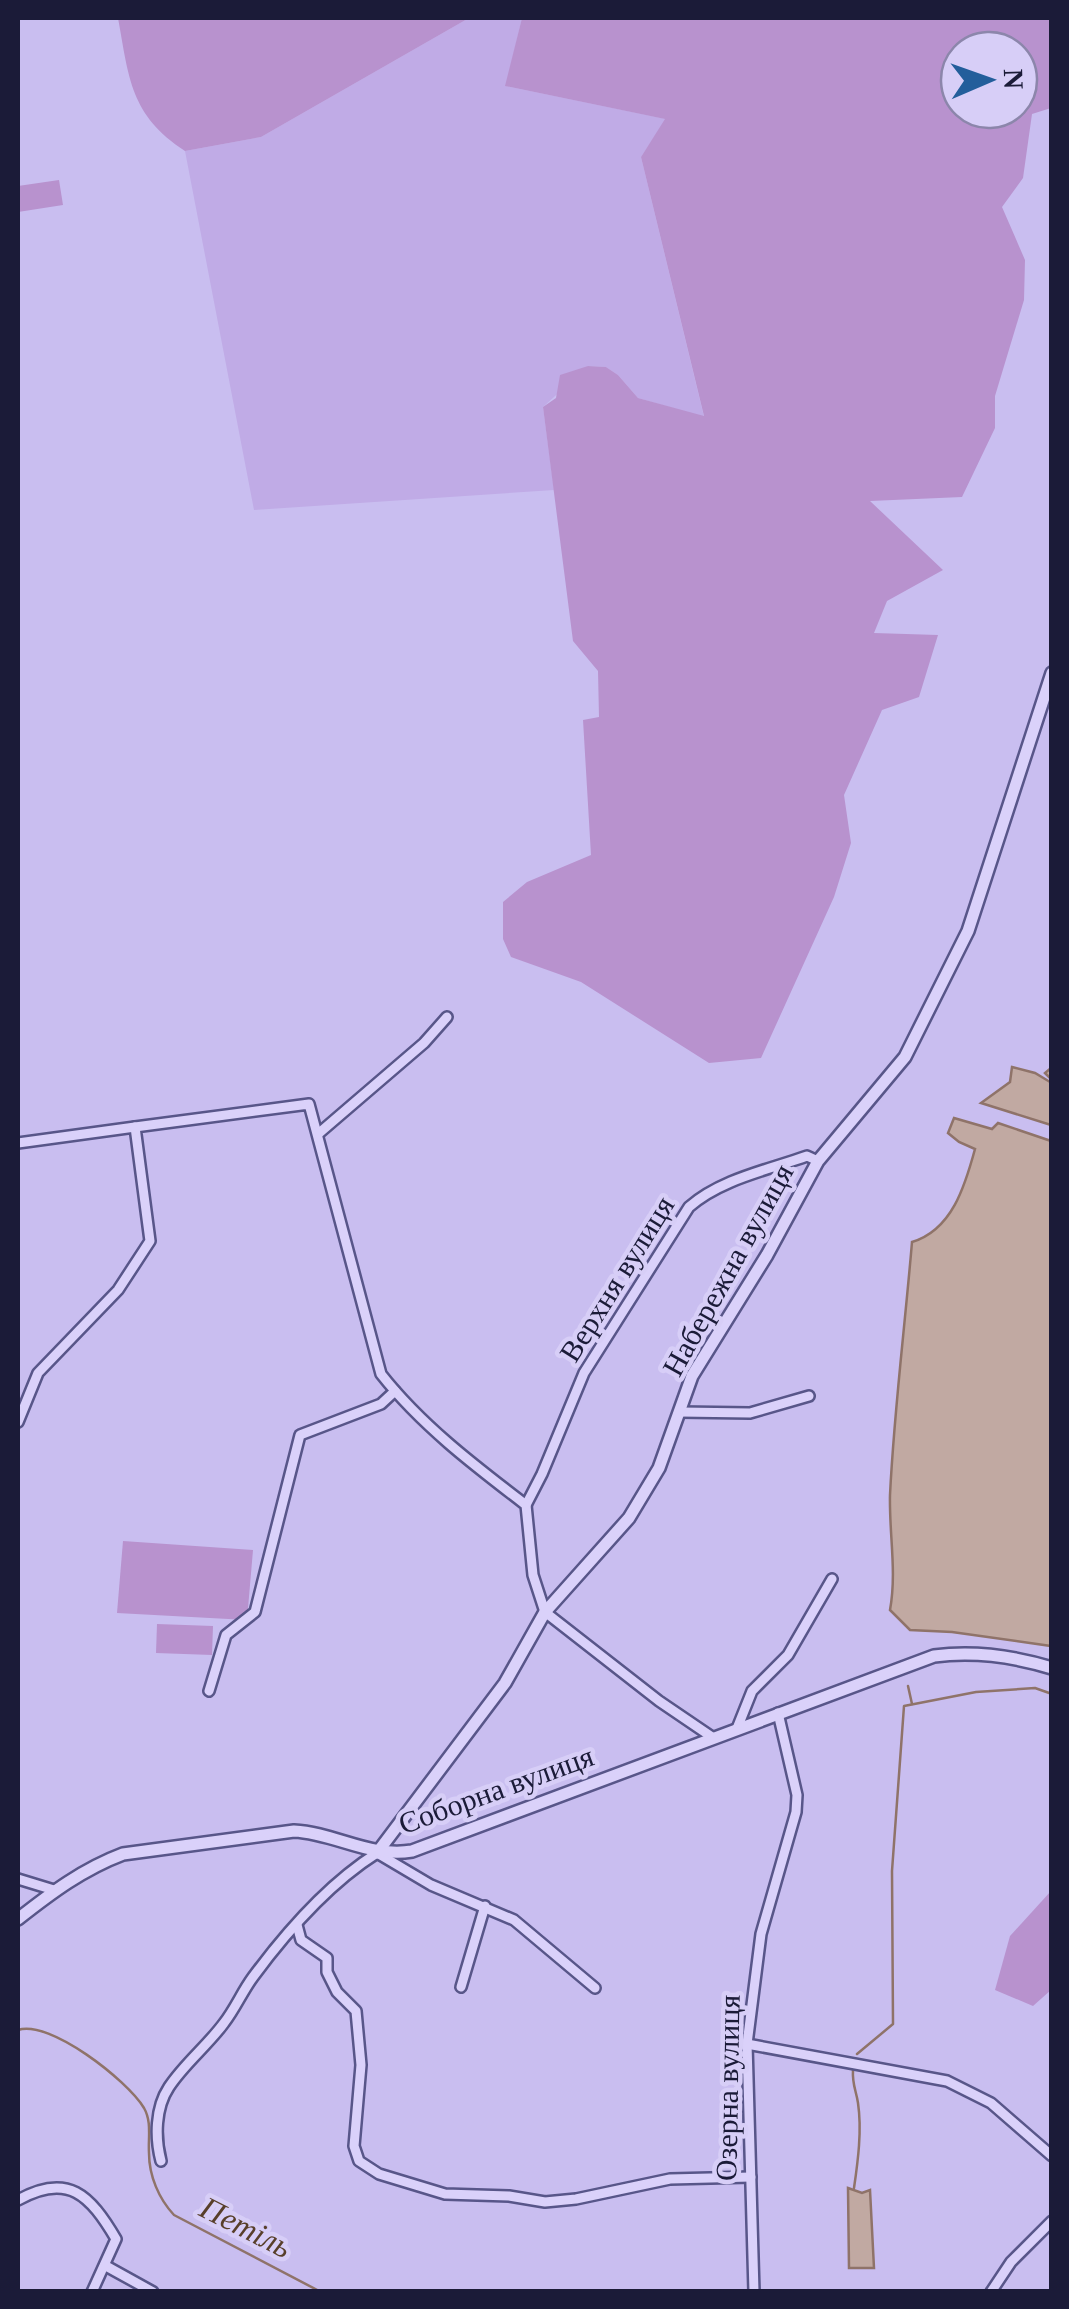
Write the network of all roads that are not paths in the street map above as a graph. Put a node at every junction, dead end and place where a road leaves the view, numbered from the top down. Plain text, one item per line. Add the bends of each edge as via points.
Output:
1 (1052, 673) edge
2 (447, 1017) dead end
3 (135, 1126) junction
4 (318, 1134) junction
5 (18, 1143) edge
6 (818, 1161) junction
7 (395, 1391) junction
8 (809, 1396) dead end
9 (680, 1412) junction
10 (18, 1422) edge
11 (526, 1505) junction
12 (832, 1579) dead end
13 (545, 1612) junction
14 (1052, 1668) edge
15 (209, 1690) dead end
16 (778, 1713) junction
17 (738, 1726) junction
18 (712, 1737) junction
19 (377, 1853) junction
20 (18, 1879) edge
21 (54, 1890) junction
22 (486, 1906) junction
23 (18, 1919) edge
24 (297, 1926) junction
25 (460, 1987) dead end
26 (594, 1988) dead end
27 (747, 2044) junction
28 (1052, 2156) edge
29 (162, 2162) dead end
30 (751, 2176) junction
31 (18, 2200) edge
32 (1052, 2221) edge
33 (106, 2266) junction
34 (92, 2292) edge
35 (153, 2292) edge
36 (754, 2292) edge
37 (991, 2292) edge

1 - 6 street, Набережна вулиця via 956,956 898,1067
2 - 4 street
3 - 4 street via 309,1104
3 - 5 street
3 - 10 street via 150,1241 118,1290 38,1373
4 - 7 street via 382,1374
6 - 9 street, Набережна вулиця via 692,1376
6 - 11 street, Верхня вулиця via 807,1156 738,1180 689,1206 584,1373
7 - 11 street
7 - 15 street via 381,1404 300,1435 255,1612 226,1634
8 - 9 street via 750,1413
9 - 13 street, Набережна вулиця via 630,1518
11 - 13 street via 533,1575
12 - 17 street via 788,1654 752,1691
13 - 18 street
13 - 19 street, Набережна вулиця via 505,1683
14 - 16 street, Соборна вулиця via 979,1653 934,1656
16 - 17 street, Соборна вулиця
16 - 27 street, Озерна вулиця via 796,1812 760,1934
17 - 18 street, Соборна вулиця
18 - 19 street, Соборна вулиця via 425,1847
19 - 21 street, Соборна вулиця via 320,1834 280,1832 123,1854
19 - 22 street via 431,1885
19 - 24 street via 336,1883
20 - 21 street
21 - 23 street, Соборна вулиця
22 - 25 street
22 - 26 street via 531,1932
24 - 29 street via 168,2088 157,2135
24 - 30 street via 301,1940 327,1958 337,1992 356,2011 362,2065 354,2146 358,2160 378,2174 446,2194 545,2202 670,2179
27 - 28 street via 948,2081 991,2103
27 - 30 street, Озерна вулиця
30 - 36 street, Озерна вулиця
31 - 33 street via 52,2185 84,2199 116,2239
32 - 37 street
33 - 34 street
33 - 35 street

